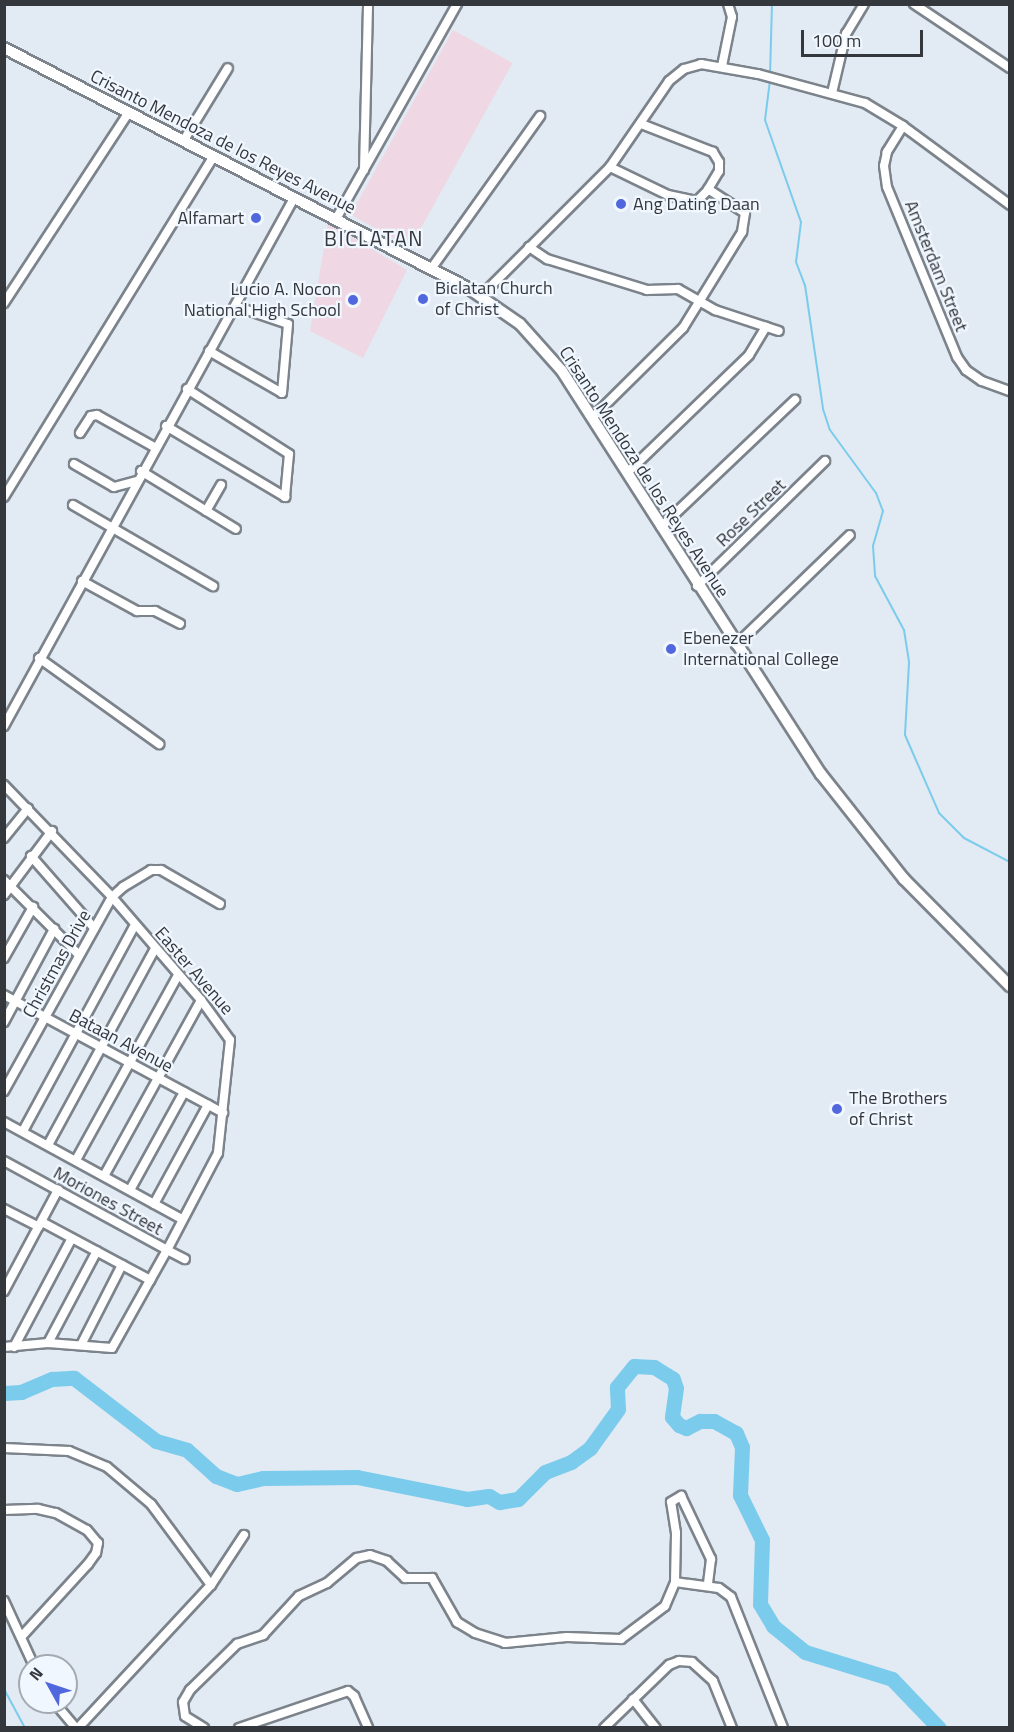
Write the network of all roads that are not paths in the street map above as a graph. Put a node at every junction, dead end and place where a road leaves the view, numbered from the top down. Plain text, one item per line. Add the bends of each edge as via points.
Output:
1 (368, 4) edge
2 (457, 4) edge
3 (728, 4) edge
4 (864, 4) edge
5 (914, 4) edge
6 (4, 48) edge
7 (722, 66) junction
8 (228, 68) dead end
9 (1010, 68) edge
10 (832, 93) junction
11 (129, 112) junction
12 (540, 116) dead end
13 (641, 124) junction
14 (903, 126) junction
15 (184, 140) junction
16 (214, 156) junction
17 (610, 167) junction
18 (364, 171) junction
19 (708, 189) junction
20 (294, 198) junction
21 (1010, 205) edge
22 (336, 219) junction
23 (529, 247) junction
24 (431, 269) junction
25 (482, 296) junction
26 (697, 301) junction
27 (4, 303) edge
28 (235, 306) junction
29 (766, 327) junction
30 (779, 331) dead end
31 (209, 351) junction
32 (187, 389) junction
33 (1010, 391) edge
34 (795, 400) dead end
35 (592, 418) junction
36 (166, 426) junction
37 (80, 433) dead end
38 (154, 447) junction
39 (825, 461) dead end
40 (74, 464) dead end
41 (141, 471) junction
42 (628, 472) junction
43 (136, 481) junction
44 (221, 485) dead end
45 (4, 497) edge
46 (73, 505) dead end
47 (206, 511) junction
48 (661, 527) junction
49 (110, 529) junction
50 (236, 529) dead end
51 (850, 535) dead end
52 (82, 581) junction
53 (697, 585) junction
54 (213, 586) dead end
55 (180, 624) dead end
56 (736, 645) junction
57 (39, 658) junction
58 (4, 726) edge
59 (159, 744) dead end
60 (5, 788) edge
61 (28, 808) junction
62 (52, 831) junction
63 (4, 838) edge
64 (31, 856) junction
65 (8, 882) edge
66 (4, 895) edge
67 (112, 897) junction
68 (220, 904) dead end
69 (33, 907) junction
70 (135, 925) junction
71 (94, 928) junction
72 (54, 929) junction
73 (155, 949) junction
74 (79, 956) junction
75 (4, 958) edge
76 (178, 975) junction
77 (1010, 986) edge
78 (4, 995) edge
79 (201, 1000) junction
80 (15, 1001) junction
81 (45, 1017) junction
82 (4, 1022) edge
83 (75, 1033) junction
84 (100, 1047) junction
85 (129, 1062) junction
86 (158, 1078) junction
87 (4, 1091) edge
88 (184, 1092) junction
89 (208, 1105) junction
90 (223, 1113) junction
91 (4, 1122) edge
92 (22, 1131) junction
93 (48, 1145) junction
94 (76, 1160) junction
95 (4, 1161) edge
96 (104, 1176) junction
97 (58, 1190) junction
98 (130, 1190) junction
99 (154, 1204) junction
100 (6, 1212) edge
101 (182, 1219) junction
102 (40, 1224) junction
103 (72, 1238) junction
104 (167, 1250) junction
105 (97, 1251) junction
106 (185, 1259) dead end
107 (122, 1265) junction
108 (150, 1280) junction
109 (4, 1291) edge
110 (48, 1343) junction
111 (81, 1345) junction
112 (4, 1347) edge
113 (14, 1347) junction
114 (4, 1448) edge
115 (4, 1510) edge
116 (244, 1535) dead end
117 (675, 1582) junction
118 (211, 1585) junction
119 (708, 1585) junction
120 (4, 1601) edge
121 (21, 1637) junction
122 (29, 1654) edge
123 (633, 1699) junction
124 (65, 1714) edge
125 (77, 1728) edge
126 (204, 1728) edge
127 (239, 1728) edge
128 (368, 1728) edge
129 (604, 1728) edge
130 (656, 1728) edge
131 (732, 1728) edge
132 (783, 1728) edge

1 - 18 street
2 - 18 street
3 - 7 street via 732,17
4 - 10 street via 846,34
5 - 9 street
6 - 11 main road, Crisanto Mendoza de los Reyes Avenue
7 - 10 street
7 - 13 street via 701,64 684,69 669,81
8 - 15 street
10 - 14 street via 865,103
11 - 15 main road, Crisanto Mendoza de los Reyes Avenue
11 - 27 street
12 - 24 street
13 - 17 street
13 - 19 street via 713,152 719,171
14 - 21 street
14 - 33 street, Amsterdam Street via 886,159 887,187 957,357 966,370 982,381
15 - 16 main road, Crisanto Mendoza de los Reyes Avenue
16 - 20 main road, Crisanto Mendoza de los Reyes Avenue
16 - 45 street
17 - 19 street via 668,195 697,201
17 - 23 street
18 - 22 street
19 - 26 street via 747,216 742,232
20 - 22 main road, Crisanto Mendoza de los Reyes Avenue
20 - 28 street
22 - 24 main road, Crisanto Mendoza de los Reyes Avenue
23 - 25 street
23 - 26 street via 547,260 647,290 678,289
24 - 25 main road, Crisanto Mendoza de los Reyes Avenue
25 - 35 main road, Crisanto Mendoza de los Reyes Avenue via 536,340 562,371
26 - 29 street
26 - 35 street via 683,328
28 - 31 street
28 - 31 street via 288,324 282,393
29 - 30 street
29 - 42 street via 749,355
31 - 32 street
32 - 36 street
32 - 36 street via 289,454 285,497
34 - 48 street
35 - 42 main road, Crisanto Mendoza de los Reyes Avenue
36 - 38 street
37 - 38 street via 91,417 97,416
38 - 41 street
39 - 53 street, Rose Street
40 - 43 street via 114,486
41 - 43 street
41 - 47 street
42 - 48 main road, Crisanto Mendoza de los Reyes Avenue
43 - 49 street
44 - 47 street
46 - 49 street
47 - 50 street
48 - 53 main road, Crisanto Mendoza de los Reyes Avenue
49 - 52 street
49 - 54 street
51 - 56 street
52 - 55 street via 137,611 155,611
52 - 57 street
53 - 56 main road, Crisanto Mendoza de los Reyes Avenue
56 - 77 main road, Crisanto Mendoza de los Reyes Avenue via 855,819 904,879
57 - 58 street
57 - 59 street
60 - 61 street, Easter Avenue
61 - 62 street, Easter Avenue
61 - 63 street
62 - 64 street
62 - 67 street, Easter Avenue
64 - 65 street
64 - 71 street
65 - 66 street
65 - 69 street
67 - 68 street, Christmas Drive via 151,870 161,870
67 - 70 street, Easter Avenue
67 - 71 street, Christmas Drive
69 - 72 street
69 - 75 street
70 - 73 street, Easter Avenue
70 - 83 street
71 - 74 street, Christmas Drive
72 - 74 street
72 - 80 street
73 - 76 street, Easter Avenue
73 - 84 street
74 - 81 street, Christmas Drive
76 - 79 street, Easter Avenue
76 - 85 street
78 - 80 street, Bataan Avenue
79 - 86 street
79 - 90 street, Easter Avenue via 230,1040
80 - 81 street, Bataan Avenue
80 - 82 street
81 - 83 street, Bataan Avenue
81 - 87 street, Christmas Drive
83 - 84 street, Bataan Avenue
83 - 92 street
84 - 85 street, Bataan Avenue
84 - 93 street
85 - 86 street, Bataan Avenue
85 - 94 street
86 - 88 street, Bataan Avenue
86 - 96 street
88 - 89 street, Bataan Avenue
88 - 98 street
89 - 90 street, Bataan Avenue
89 - 99 street
90 - 101 street, Easter Avenue via 218,1153
91 - 92 street
92 - 93 street
93 - 94 street
94 - 96 street
95 - 97 street, Moriones Street
96 - 98 street
97 - 102 street
97 - 104 street, Moriones Street
98 - 99 street
99 - 101 street
100 - 102 street
101 - 104 street, Easter Avenue
102 - 103 street
102 - 109 street
103 - 105 street
103 - 113 street
104 - 106 street
104 - 108 street, Moriones Street
105 - 107 street
105 - 110 street
107 - 108 street
107 - 111 street
108 - 111 street, Moriones Street via 117,1344 105,1349
110 - 111 street, Moriones Street
110 - 113 street, Moriones Street
112 - 113 street, Moriones Street
114 - 118 street via 69,1451 107,1467 151,1504
115 - 121 street via 38,1509 56,1514 87,1530 98,1543 88,1564
116 - 118 street
117 - 119 street
117 - 119 street via 676,1523 671,1502 681,1496 711,1559
117 - 126 street via 665,1606 621,1639 567,1637 505,1643 475,1633 458,1622 432,1578 405,1578 382,1558 363,1556 348,1563 327,1583 292,1600 263,1635 237,1644 190,1690 183,1702 185,1716
118 - 125 street
119 - 132 street via 731,1597
120 - 121 street
121 - 122 street
123 - 129 street
123 - 130 street
123 - 131 street via 669,1665 692,1662 713,1681
124 - 125 street
127 - 128 street via 348,1691

